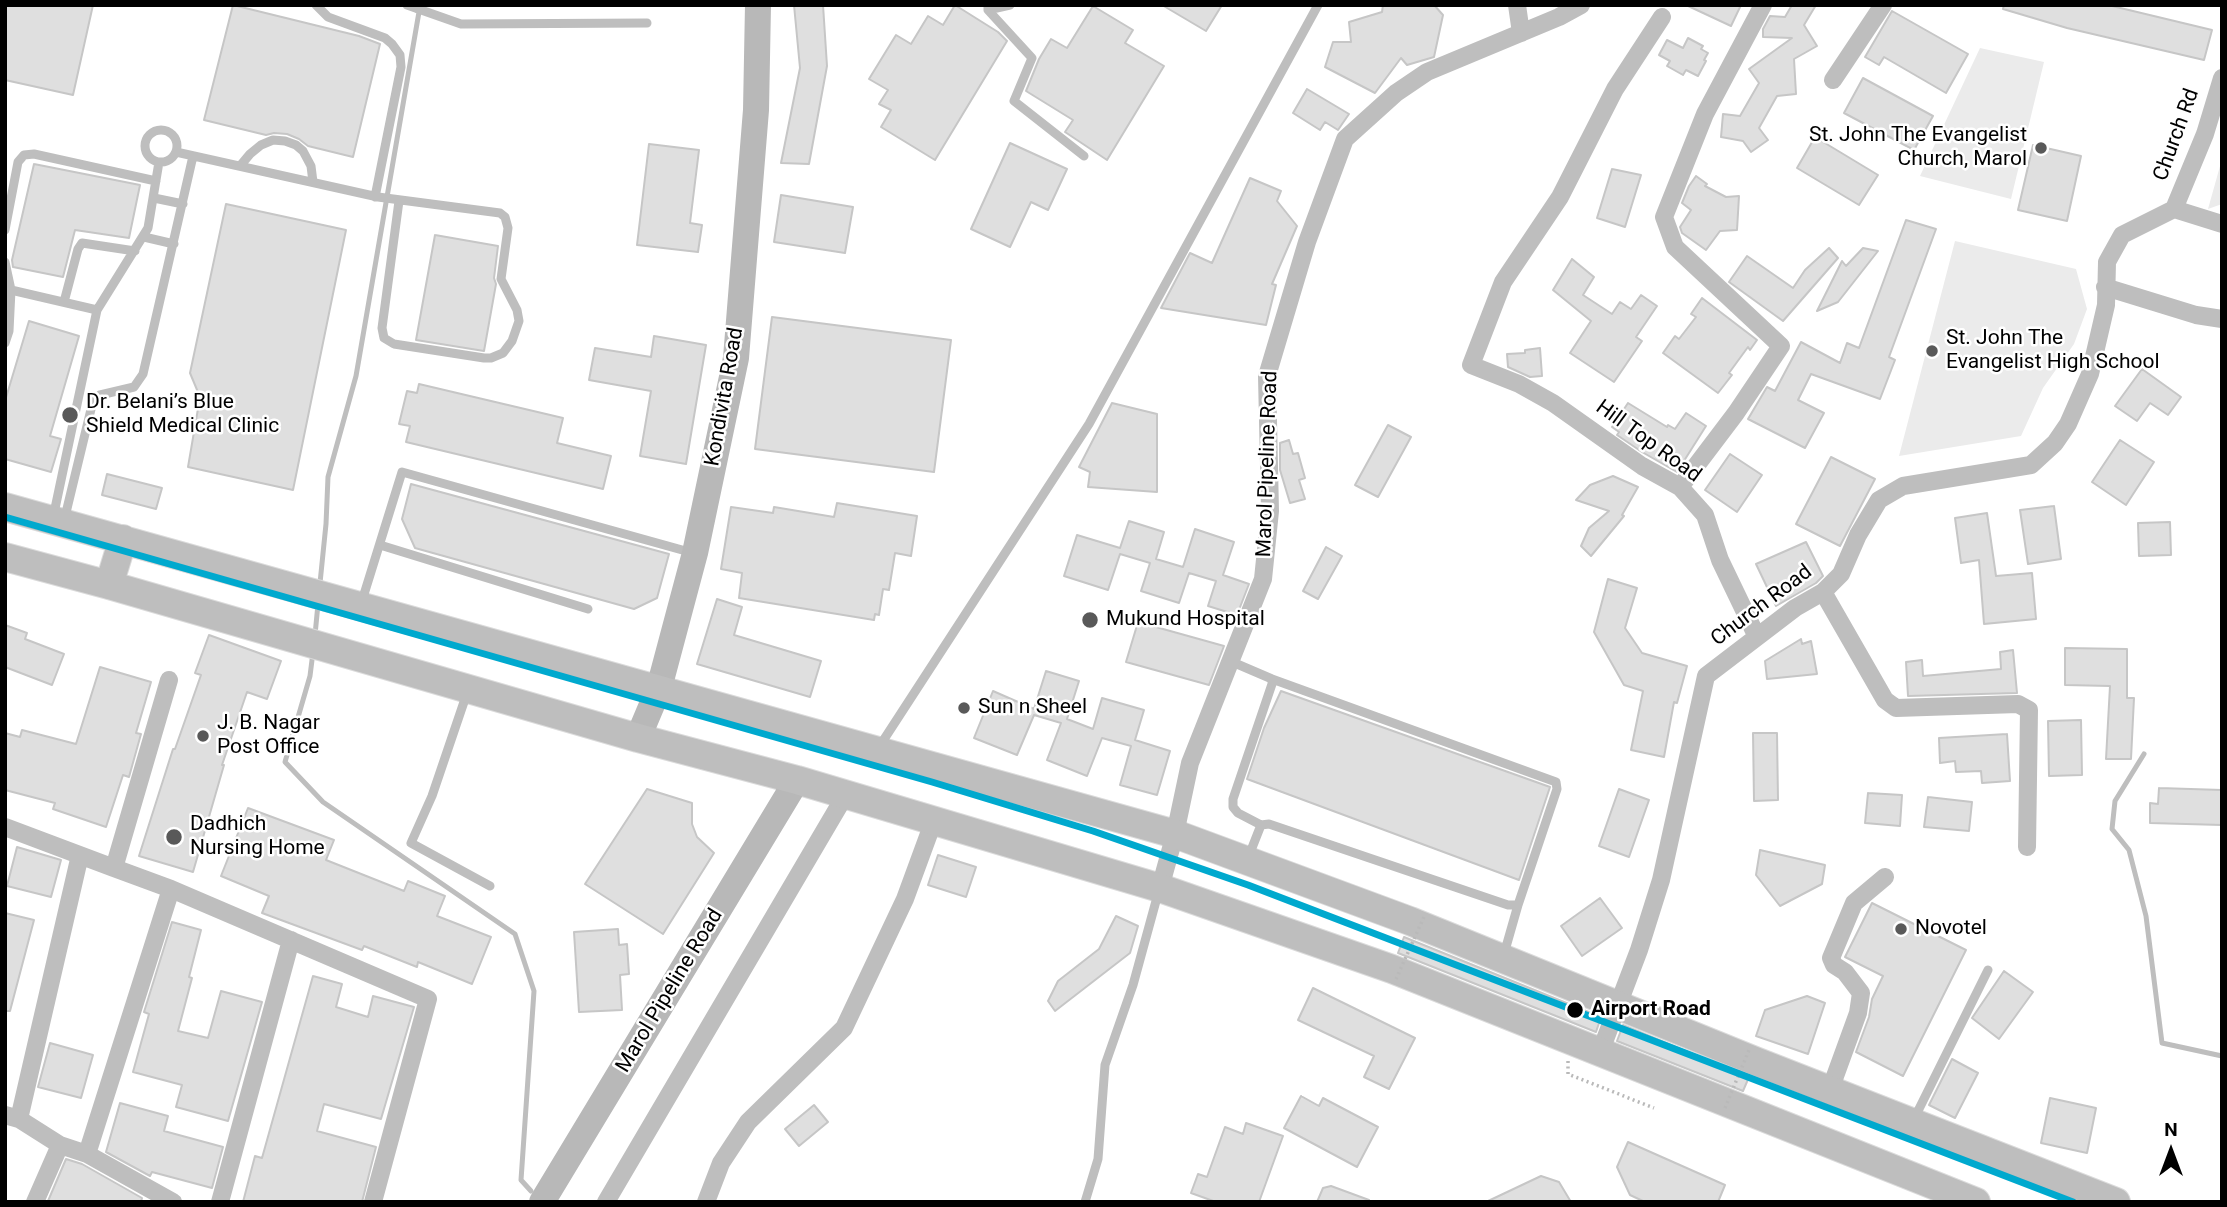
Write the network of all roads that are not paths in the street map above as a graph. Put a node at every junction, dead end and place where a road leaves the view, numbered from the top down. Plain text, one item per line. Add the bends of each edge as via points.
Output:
1 (316, 5) edge
2 (407, 5) edge
3 (758, 5) edge
4 (1010, 5) edge
5 (1318, 5) edge
6 (1517, 5) edge
7 (1581, 5) edge
8 (1763, 5) edge
9 (1883, 5) edge
10 (988, 7) edge
11 (1662, 17) dead end
12 (647, 23) dead end
13 (1521, 33) junction
14 (2222, 78) edge
15 (1833, 80) dead end
16 (176, 152) junction
17 (193, 156) junction
18 (1084, 156) dead end
19 (159, 162) junction
20 (240, 166) junction
21 (156, 181) junction
22 (313, 183) junction
23 (377, 197) junction
24 (154, 198) junction
25 (397, 200) junction
26 (183, 204) junction
27 (2174, 209) junction
28 (2222, 224) edge
29 (5, 229) edge
30 (144, 237) junction
31 (174, 244) junction
32 (135, 251) junction
33 (5, 262) edge
34 (2105, 287) junction
35 (11, 290) junction
36 (64, 302) junction
37 (97, 310) junction
38 (2222, 319) edge
39 (5, 342) edge
40 (79, 398) junction
41 (93, 401) junction
42 (1680, 487) junction
43 (5, 506) edge
44 (58, 521) junction
45 (122, 539) junction
46 (380, 545) junction
47 (695, 553) junction
48 (5, 557) edge
49 (110, 585) junction
50 (1823, 592) junction
51 (361, 605) junction
52 (588, 609) dead end
53 (1757, 637) junction
54 (1230, 661) junction
55 (1272, 679) junction
56 (169, 680) dead end
57 (469, 688) junction
58 (659, 688) junction
59 (638, 738) junction
60 (877, 750) junction
61 (797, 780) junction
62 (846, 794) junction
63 (934, 820) junction
64 (1261, 825) junction
65 (5, 827) edge
66 (1175, 834) junction
67 (2027, 847) dead end
68 (80, 855) junction
69 (1247, 860) junction
70 (114, 868) junction
71 (1885, 877) dead end
72 (490, 886) dead end
73 (171, 888) junction
74 (1160, 888) junction
75 (1518, 905) junction
76 (291, 940) junction
77 (1502, 959) junction
78 (1988, 970) dead end
79 (1618, 1005) junction
80 (1601, 1051) junction
81 (1830, 1090) junction
82 (12, 1117) edge
83 (1913, 1122) junction
84 (60, 1145) junction
85 (87, 1154) junction
86 (2112, 1201) edge
87 (35, 1202) edge
88 (173, 1202) edge
89 (220, 1202) edge
90 (373, 1202) edge
91 (542, 1202) edge
92 (606, 1202) edge
93 (706, 1202) edge
94 (1084, 1202) edge
95 (1976, 1202) edge

1 - 23 lane via 328,17 385,38 400,55
2 - 12 lane via 461,24
3 - 47 street, Kondivita Road via 756,110 736,358
4 - 10 lane
5 - 60 lane via 1089,424
6 - 13 street
7 - 13 street, Marol Pipeline Road
8 - 42 street via 1705,114 1664,217 1675,247 1781,346
9 - 15 street
10 - 18 lane via 1032,58 1014,101
11 - 42 street, Hill Top Road via 1615,89 1560,197 1503,282 1471,365 1553,403
13 - 54 street, Marol Pipeline Road via 1427,72 1345,139 1307,242 1268,376 1270,511 1263,579
14 - 27 street, Church Rd
16 - 17 lane
16 - 19 lane
16 - 19 lane via 171,133 150,133 144,148
17 - 20 lane
17 - 26 lane
19 - 21 lane
20 - 22 lane
20 - 22 lane via 261,145 285,141 303,151
21 - 24 lane
21 - 29 lane via 24,155 18,162
22 - 23 lane
23 - 25 lane
24 - 26 lane
24 - 30 lane
25 - 25 lane via 384,338 394,344 484,358 503,353 519,321 501,279 508,228 505,217 494,211
26 - 31 lane
27 - 28 street
27 - 34 street, Church Road via 2122,235 2107,262
30 - 31 lane
30 - 32 lane
31 - 41 lane via 143,374 134,387
32 - 36 lane via 82,243
32 - 37 lane
33 - 35 lane
34 - 38 street
34 - 50 street, Church Road via 2106,305 2090,374 2055,443 2031,465 1903,486 1879,500 1841,574
35 - 36 lane
35 - 39 lane
36 - 37 lane
37 - 40 lane
40 - 41 lane
40 - 44 lane
41 - 44 lane
42 - 53 street, Hill Top Road via 1705,515 1720,560
43 - 44 main road
44 - 45 main road
45 - 49 main road
45 - 51 main road
46 - 47 lane via 402,472
46 - 51 lane
46 - 52 lane
47 - 58 street, Kondivita Road
48 - 49 main road
49 - 57 main road
50 - 53 street, Church Road
50 - 67 street via 1885,700 1896,708 2018,704 2029,710
51 - 58 main road
53 - 79 street, Church Road via 1706,676 1661,880
54 - 55 lane
54 - 66 street, Marol Pipeline Road via 1191,763
55 - 64 lane via 1233,799 1238,813
55 - 75 lane via 1556,782 1558,789
56 - 70 street
57 - 59 main road
57 - 72 lane via 411,843
58 - 59 street, Kondivita Road
58 - 60 main road
59 - 61 main road
60 - 66 main road
61 - 62 main road
61 - 91 street, Marol Pipeline Road
62 - 63 main road
62 - 92 street
63 - 74 main road
63 - 93 street via 905,899 844,1028 748,1122 721,1163
64 - 69 lane
64 - 75 lane
65 - 68 street
66 - 69 main road
66 - 74 street, Marol Pipeline Road
68 - 70 street
68 - 82 street
69 - 77 main road
70 - 73 street
71 - 81 street via 1854,904 1831,958 1861,993
73 - 76 street
73 - 85 street
74 - 80 main road via 1392,969
74 - 94 lane via 1105,1065 1098,1159
75 - 77 lane
76 - 89 street
76 - 90 street via 428,999
77 - 79 main road
78 - 83 lane
79 - 80 street, Church Road
79 - 81 main road
80 - 95 main road
81 - 83 main road
82 - 84 street
83 - 86 main road
84 - 85 street
84 - 87 street
85 - 88 street

